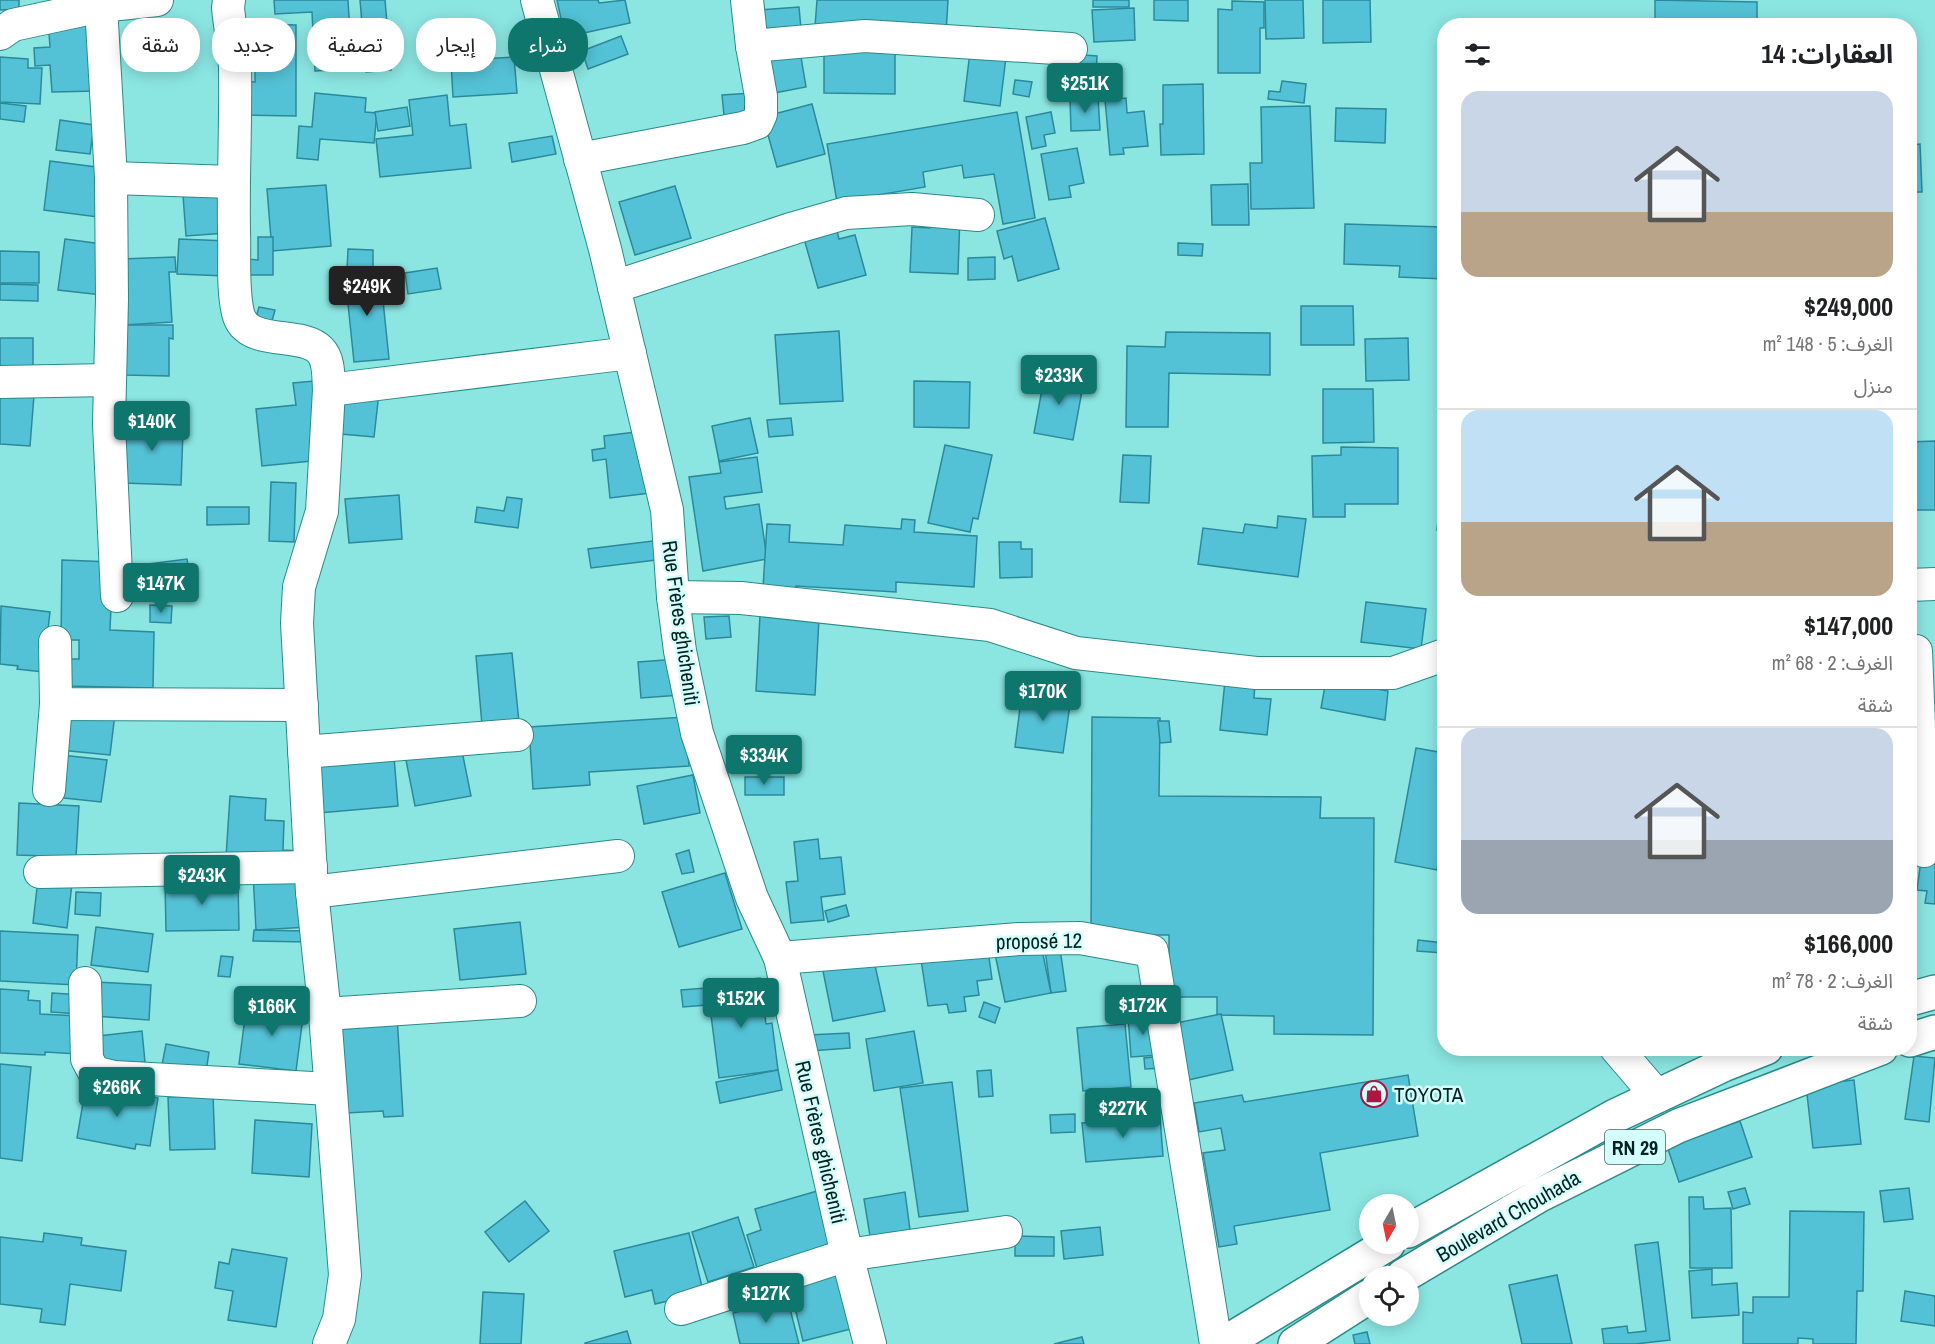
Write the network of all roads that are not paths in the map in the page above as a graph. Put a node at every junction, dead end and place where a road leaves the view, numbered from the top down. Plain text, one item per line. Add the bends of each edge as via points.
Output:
1 (157, 0) edge
2 (228, 0) edge
3 (537, 0) edge
4 (747, 0) edge
5 (101, 6) junction
6 (0, 34) edge
7 (752, 46) junction
8 (1071, 49) dead end
9 (580, 159) junction
10 (111, 178) junction
11 (233, 182) junction
12 (978, 215) dead end
13 (614, 287) junction
14 (630, 353) junction
15 (110, 380) junction
16 (0, 382) edge
17 (329, 390) junction
18 (1935, 584) edge
19 (1917, 585) edge
20 (117, 596) dead end
21 (673, 597) junction
22 (55, 642) dead end
23 (1437, 657) edge
24 (1917, 680) edge
25 (56, 704) junction
26 (302, 705) junction
27 (517, 735) dead end
28 (304, 752) junction
29 (49, 790) dead end
30 (1923, 852) edge
31 (618, 856) dead end
32 (40, 872) dead end
33 (311, 879) junction
34 (780, 958) junction
35 (85, 982) dead end
36 (1935, 992) edge
37 (1917, 997) edge
38 (520, 1001) dead end
39 (325, 1014) junction
40 (1935, 1032) edge
41 (1917, 1038) edge
42 (1623, 1056) edge
43 (1746, 1056) edge
44 (1860, 1056) edge
45 (330, 1089) junction
46 (1657, 1096) junction
47 (1419, 1225) edge
48 (1006, 1232) dead end
49 (1372, 1254) edge
50 (847, 1256) junction
51 (1419, 1267) edge
52 (1359, 1303) edge
53 (681, 1309) dead end
54 (329, 1344) edge
55 (870, 1344) edge
56 (1216, 1344) edge
57 (1223, 1344) edge
58 (1294, 1344) edge

1 - 5 street
2 - 11 street via 235,65
3 - 9 street, Rue Frères ghicheniti
4 - 7 street
5 - 6 street via 13,25
5 - 10 street
7 - 8 street via 865,36
7 - 9 street via 761,96 757,123 743,129
9 - 13 street, Rue Frères ghicheniti
10 - 11 street
10 - 15 street
11 - 17 street via 238,315 246,328 259,334 306,343 320,350 327,362
12 - 13 street via 912,209 846,213
13 - 14 street, Rue Frères ghicheniti
14 - 17 street
14 - 21 street, Rue Frères ghicheniti via 667,510
15 - 16 street
15 - 20 street
17 - 26 street via 322,511 299,587
18 - 19 street
21 - 23 street via 741,598 990,625 1076,653 1256,673 1393,673
21 - 34 street, Rue Frères ghicheniti via 697,733 752,898
22 - 25 street
24 - 30 street
25 - 26 street
25 - 29 street
26 - 28 street
27 - 28 street
28 - 33 street
31 - 33 street
32 - 33 street
33 - 39 street
34 - 50 street, Rue Frères ghicheniti
34 - 56 street, proposé 12 via 1019,939 1080,938 1152,951
35 - 45 street via 87,1059 94,1072 114,1077
36 - 37 highway
38 - 39 street
39 - 45 street
40 - 41 highway
42 - 46 street
43 - 46 highway, RN 29
44 - 51 highway, Boulevard Chouhada / RN 29 via 1678,1125 1538,1196
45 - 54 street via 345,1275 339,1319
46 - 47 highway, RN 29
48 - 50 street
49 - 57 highway
50 - 53 street
50 - 55 street, Rue Frères ghicheniti
52 - 58 highway

